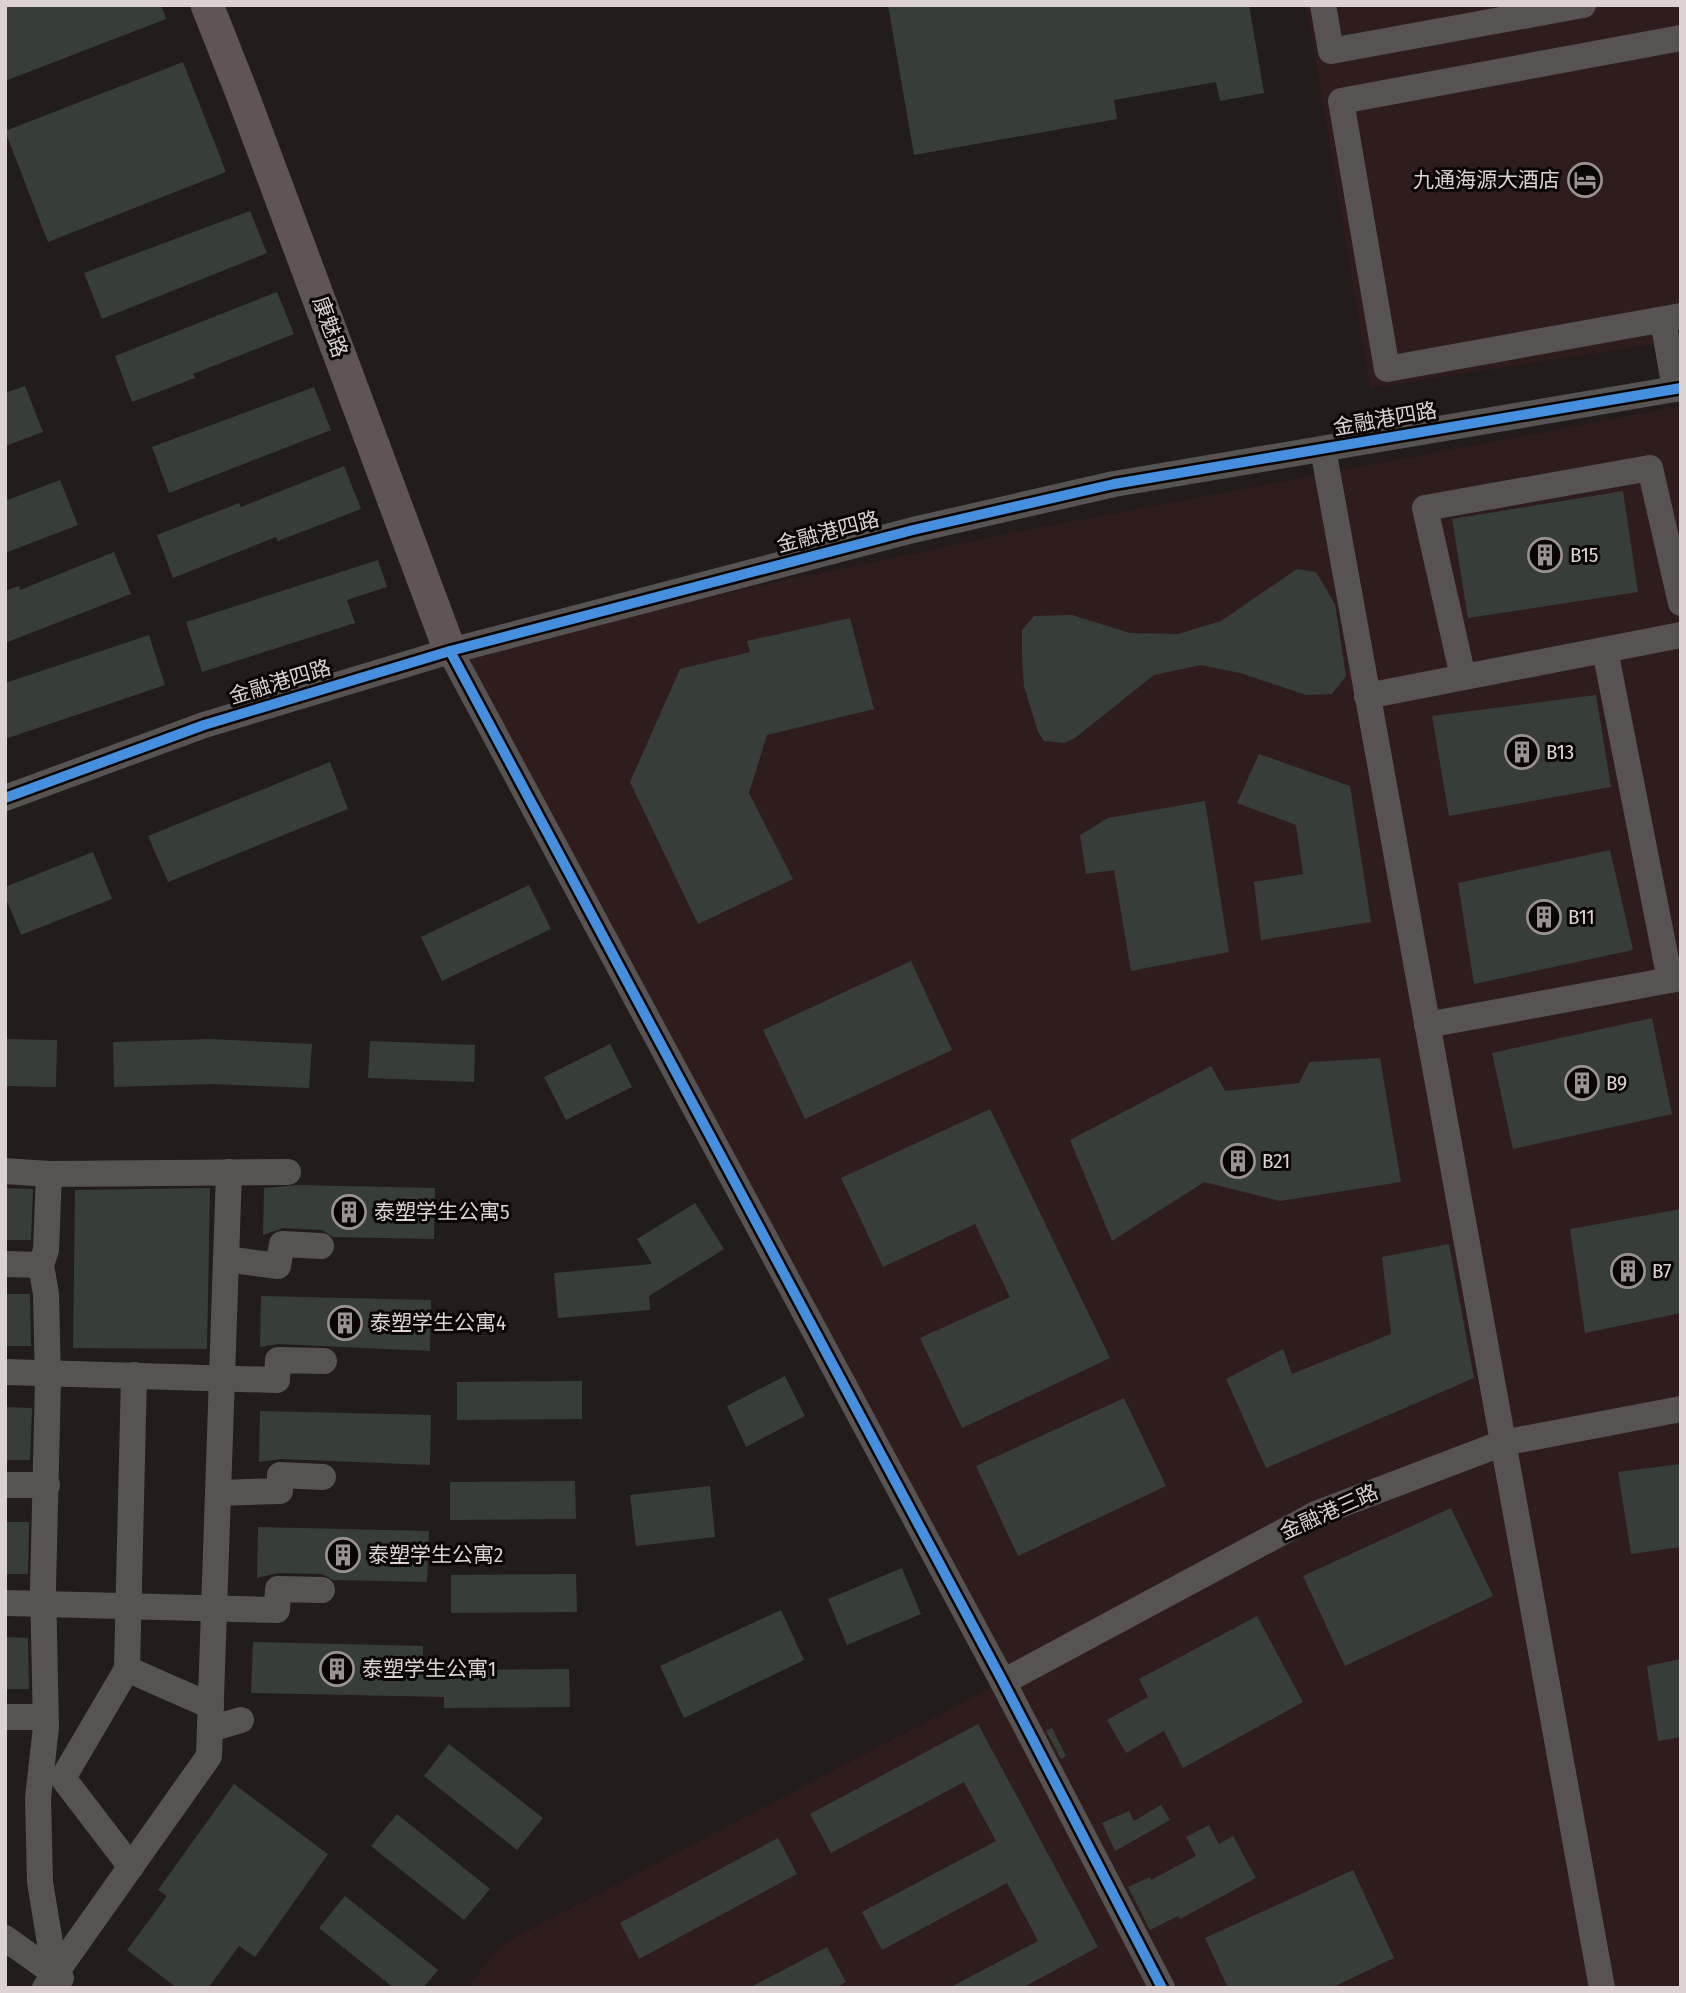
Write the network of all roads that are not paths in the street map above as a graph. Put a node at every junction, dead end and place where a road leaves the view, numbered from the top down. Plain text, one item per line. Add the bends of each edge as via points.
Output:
1 (207, 5) edge
2 (1323, 5) edge
3 (1583, 5) edge
4 (1681, 38) edge
5 (1672, 318) edge
6 (1678, 389) edge
7 (1323, 449) junction
8 (1681, 604) edge
9 (1681, 635) edge
10 (1605, 650) junction
11 (450, 651) junction
12 (1463, 677) junction
13 (1367, 696) junction
14 (5, 798) edge
15 (1676, 979) edge
16 (1427, 1025) junction
17 (5, 1171) edge
18 (288, 1171) dead end
19 (229, 1172) junction
20 (49, 1174) junction
21 (321, 1246) dead end
22 (226, 1259) junction
23 (5, 1264) edge
24 (41, 1265) junction
25 (324, 1362) dead end
26 (5, 1372) edge
27 (48, 1373) junction
28 (134, 1375) junction
29 (222, 1377) junction
30 (1681, 1409) edge
31 (1503, 1443) junction
32 (323, 1477) dead end
33 (5, 1485) edge
34 (47, 1485) junction
35 (218, 1493) junction
36 (322, 1590) dead end
37 (5, 1604) edge
38 (43, 1605) junction
39 (128, 1607) junction
40 (214, 1610) junction
41 (127, 1669) junction
42 (1003, 1682) junction
43 (5, 1717) edge
44 (45, 1717) junction
45 (211, 1718) junction
46 (241, 1720) dead end
47 (131, 1867) junction
48 (5, 1938) edge
49 (55, 1981) edge
50 (1163, 1988) edge
51 (1602, 1988) edge

1 - 11 main road, 康魅路
2 - 3 street via 1331,51
4 - 5 street via 1341,101 1387,369
5 - 6 street
6 - 7 street, 金融港四路
7 - 11 street, 金融港四路 via 1114,484 926,527
7 - 13 street
8 - 12 street via 1650,468 1425,508
9 - 10 street
10 - 12 street
10 - 15 street
11 - 14 street, 金融港四路 via 204,725
11 - 42 street
12 - 13 street
13 - 16 street
15 - 16 street
16 - 31 street
17 - 20 street
18 - 19 street
19 - 20 street
19 - 22 street
20 - 24 street via 46,1250
21 - 22 street via 282,1244 278,1266
22 - 29 street
23 - 24 street
24 - 27 street
25 - 29 street via 278,1360 277,1380
26 - 27 street
27 - 28 street
27 - 34 street
28 - 29 street
28 - 39 street
29 - 35 street
30 - 31 street, 金融港三路
31 - 42 street, 金融港三路 via 1316,1514
31 - 51 street
32 - 35 street via 280,1475 280,1491
33 - 34 street
34 - 38 street
35 - 40 street
36 - 40 street via 278,1589 277,1610
37 - 38 street
38 - 39 street
38 - 44 street
39 - 40 street
39 - 41 street
40 - 45 street
41 - 45 street
41 - 47 street via 63,1778
42 - 50 street
43 - 44 street
44 - 49 street via 37,1798 39,1856
45 - 46 street
45 - 47 street via 209,1756
47 - 49 street
48 - 49 street

